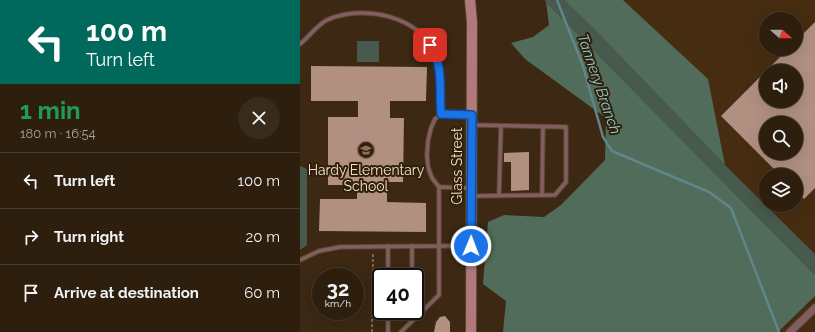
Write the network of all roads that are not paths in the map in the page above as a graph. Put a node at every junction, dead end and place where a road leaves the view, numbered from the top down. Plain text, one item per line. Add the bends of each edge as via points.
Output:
1 (470, 0) edge
2 (300, 44) edge
3 (441, 114) junction
4 (472, 120) junction
5 (501, 126) junction
6 (543, 126) junction
7 (440, 188) junction
8 (471, 192) junction
9 (498, 195) junction
10 (542, 195) junction
11 (388, 246) junction
12 (412, 246) junction
13 (439, 246) junction
14 (471, 246) junction
15 (300, 260) edge
16 (388, 268) edge
17 (412, 268) edge
18 (424, 308) edge
19 (815, 308) edge
20 (388, 320) edge
21 (412, 320) edge
22 (388, 332) edge
23 (401, 332) edge
24 (471, 332) edge
25 (790, 332) edge

1 - 4 street, Glass Street
2 - 3 lane via 325,21 337,16 354,13 394,17 420,33 436,54 439,65
3 - 4 lane
3 - 7 lane via 431,128 427,155 432,178
4 - 5 lane
4 - 8 street, Glass Street
5 - 6 lane
5 - 9 lane
6 - 10 lane
6 - 10 lane via 566,127 566,182 555,195
7 - 8 lane
7 - 13 lane
8 - 9 lane
8 - 14 street, Glass Street
9 - 10 lane
11 - 12 lane
11 - 15 lane via 340,247 319,251
11 - 16 lane
12 - 13 lane
12 - 17 lane
13 - 14 lane
13 - 18 lane via 438,295
14 - 24 street, Glass Street
19 - 25 street
20 - 22 lane
21 - 23 lane

